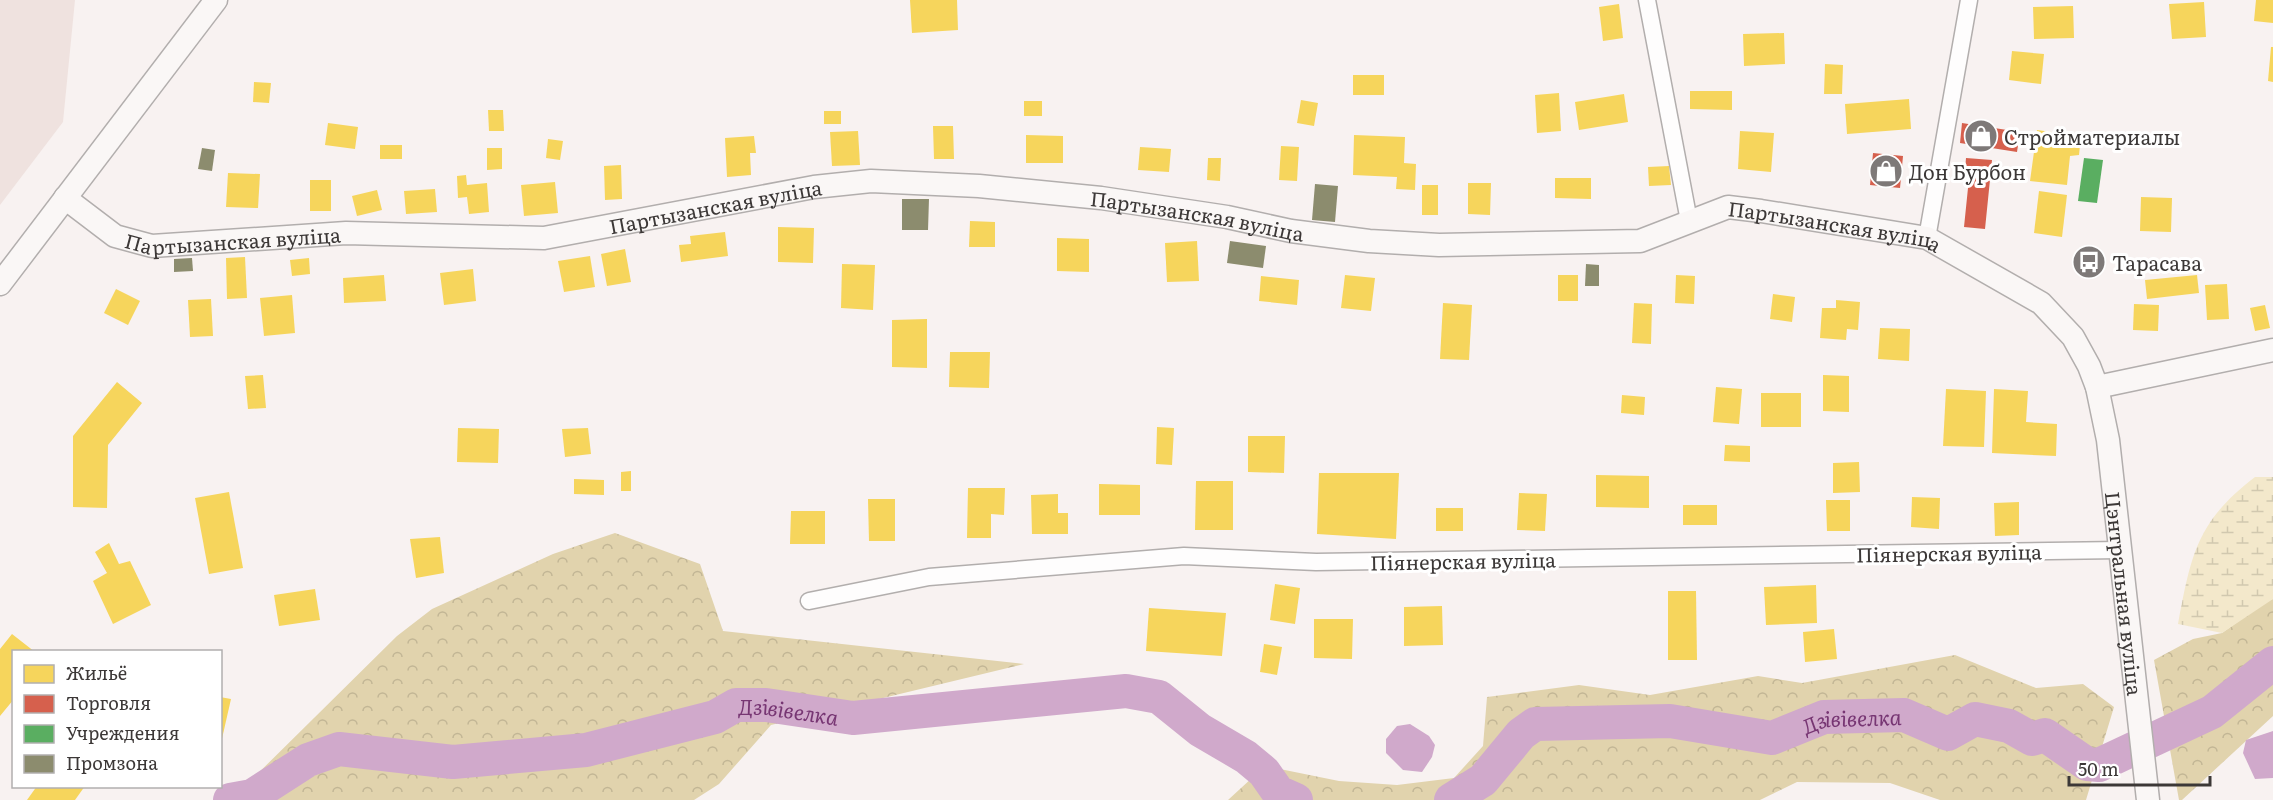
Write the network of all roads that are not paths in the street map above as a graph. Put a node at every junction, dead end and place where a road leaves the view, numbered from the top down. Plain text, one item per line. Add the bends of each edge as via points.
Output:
1 (216, 0) edge
2 (1647, 0) edge
3 (1969, 0) edge
4 (65, 198) junction
5 (1689, 221) junction
6 (1927, 238) junction
7 (0, 284) edge
8 (2273, 350) edge
9 (2097, 387) junction
10 (2120, 550) junction
11 (809, 601) dead end
12 (2148, 790) edge

1 - 4 street
2 - 5 street
3 - 6 street
4 - 5 street, Партызанская вуліца via 115,236 152,246 346,233 544,238 814,187 871,181 1101,198 1291,231 1439,245 1640,241
4 - 7 street
5 - 6 street, Партызанская вуліца via 1728,207
6 - 9 street, Партызанская вуліца via 2050,310 2073,337
8 - 9 street
9 - 10 street, Цэнтральная вуліца via 2108,440
10 - 11 street, Піянерская вуліца via 1316,562 1184,556 929,577
10 - 12 street, Цэнтральная вуліца

